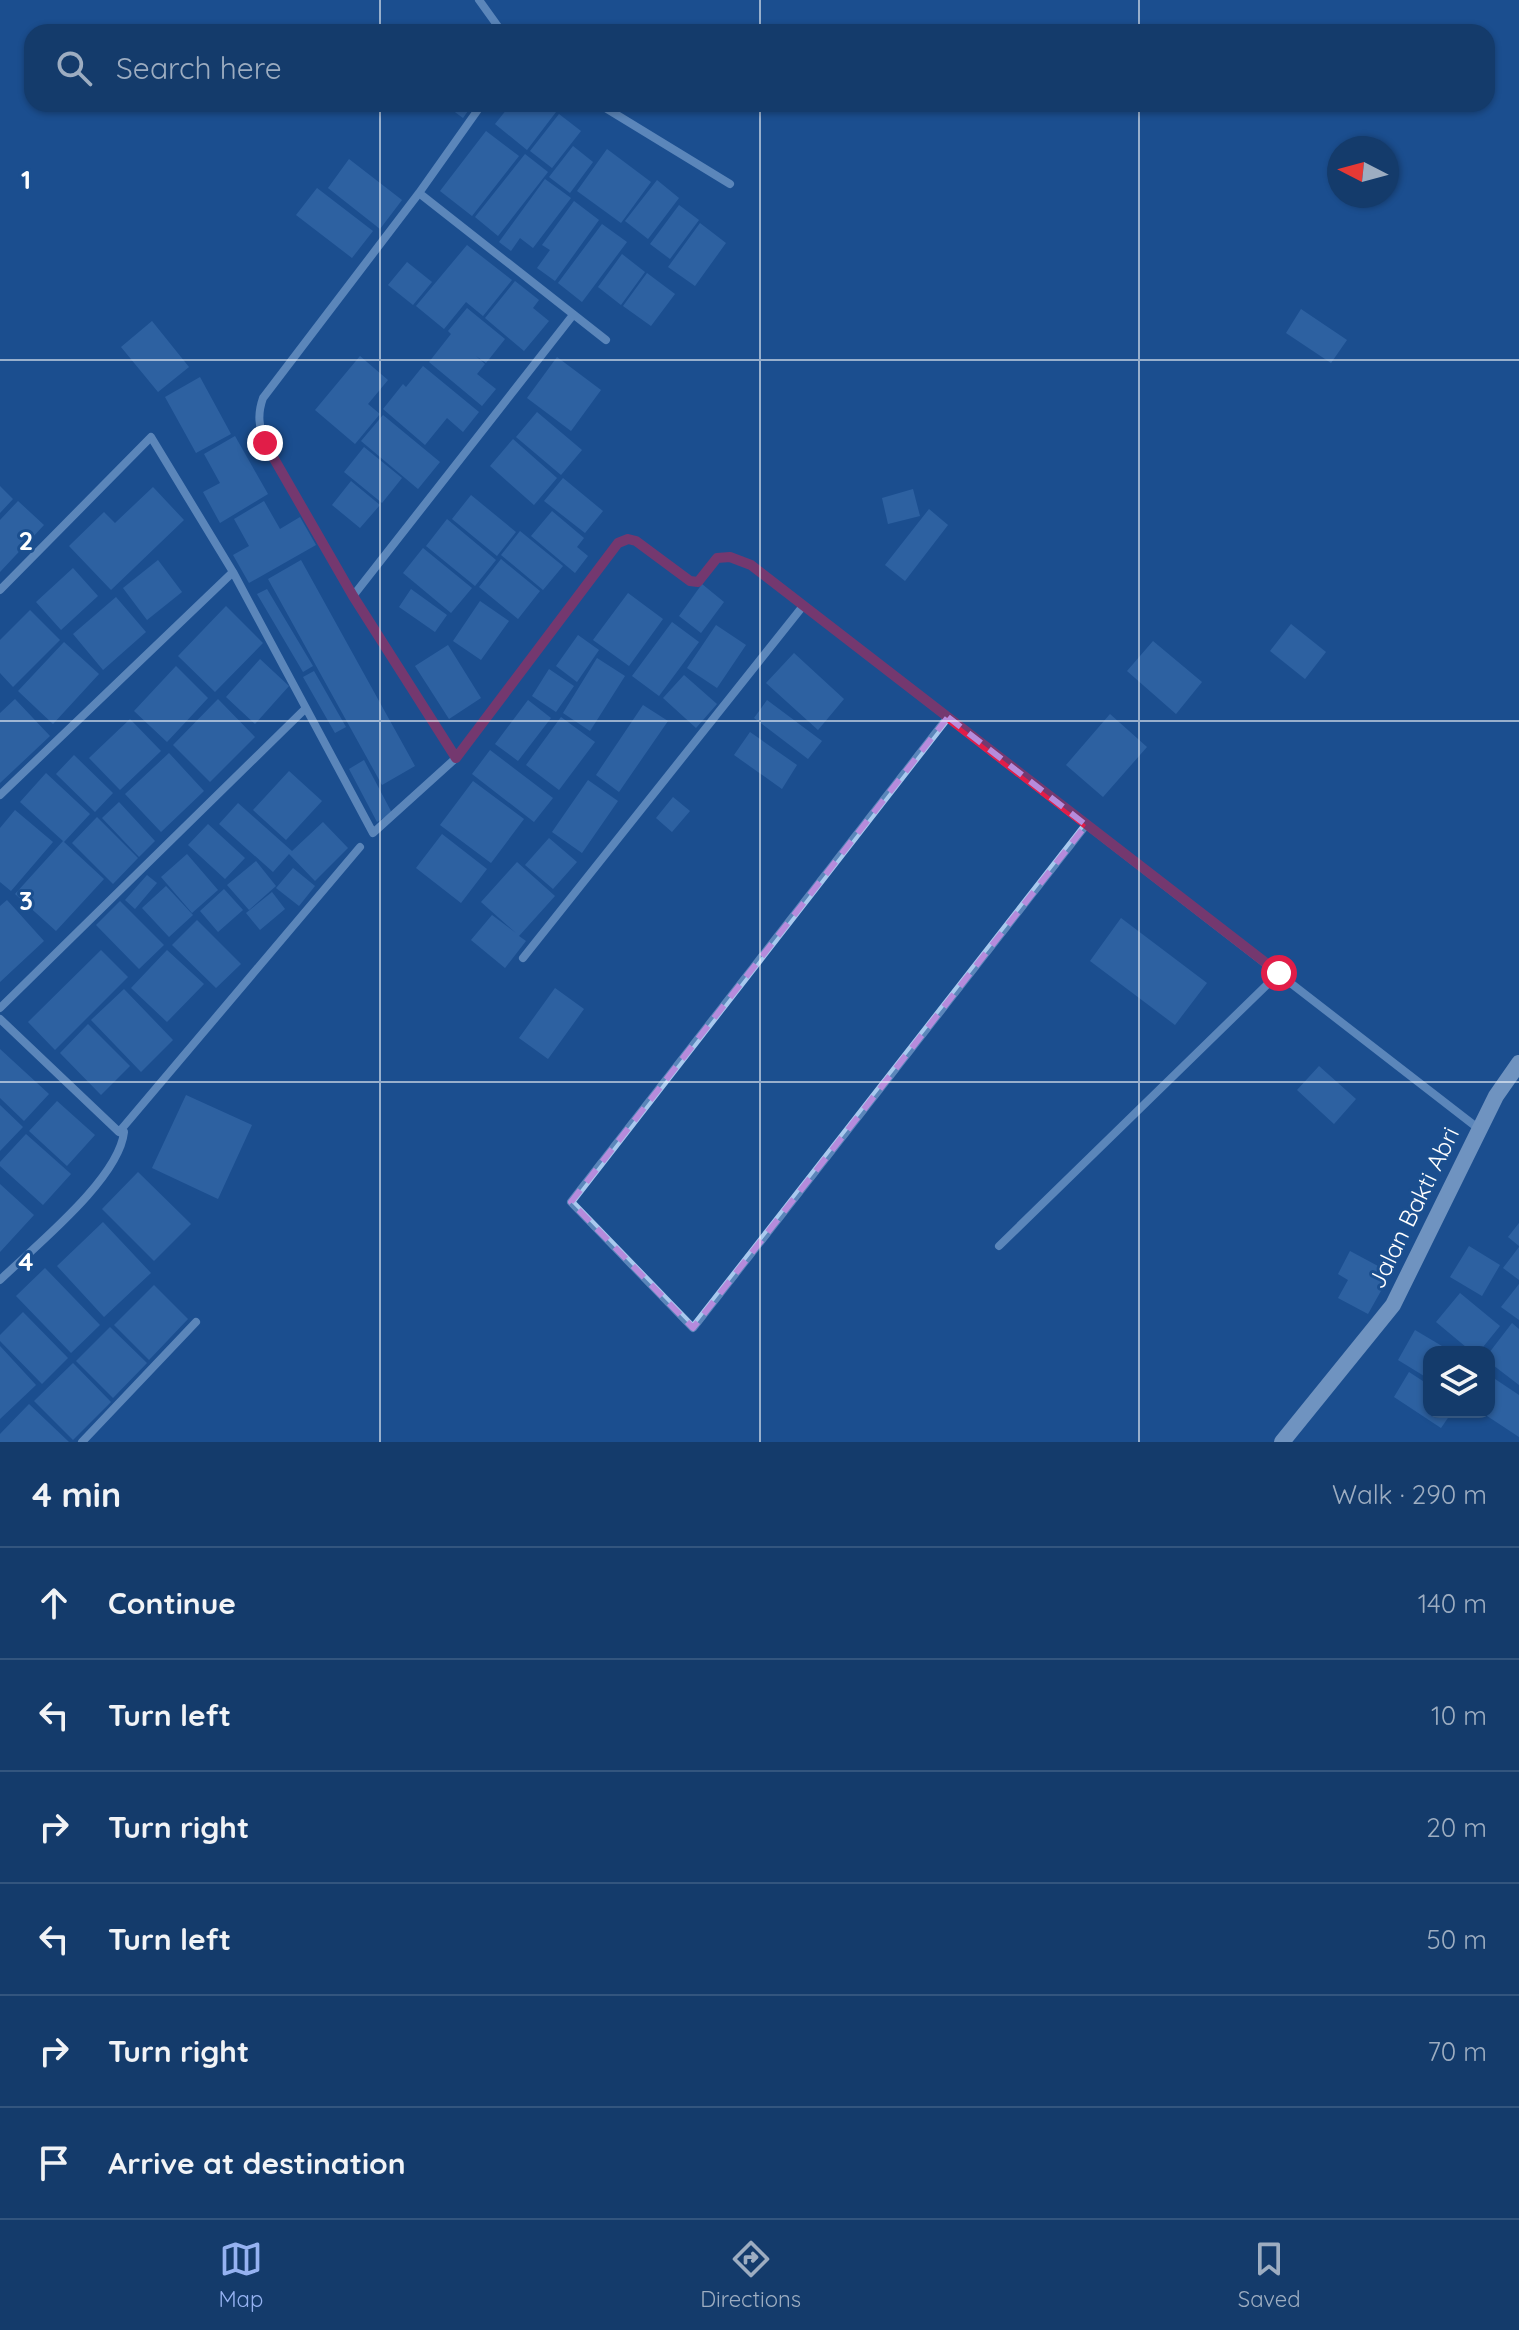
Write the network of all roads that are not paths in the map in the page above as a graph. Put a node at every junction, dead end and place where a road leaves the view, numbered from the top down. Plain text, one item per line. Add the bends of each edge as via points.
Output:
1 (479, 0) edge
2 (496, 24) edge
3 (476, 112) edge
4 (612, 112) edge
5 (730, 184) dead end
6 (419, 193) junction
7 (573, 315) junction
8 (606, 340) dead end
9 (233, 572) junction
10 (0, 590) edge
11 (353, 596) junction
12 (803, 606) junction
13 (306, 708) junction
14 (948, 717) junction
15 (456, 758) junction
16 (0, 795) edge
17 (1086, 825) junction
18 (360, 847) dead end
19 (523, 958) dead end
20 (1279, 973) junction
21 (0, 1008) edge
22 (2, 1023) edge
23 (1519, 1063) edge
24 (1480, 1129) junction
25 (119, 1132) junction
26 (999, 1246) dead end
27 (0, 1280) edge
28 (196, 1322) dead end
29 (82, 1442) edge
30 (1282, 1442) edge

1 - 2 street
3 - 6 street
4 - 5 street
6 - 7 street
6 - 11 street via 258,411 265,443
7 - 8 street
7 - 11 street
9 - 10 street via 151,437
9 - 13 street
9 - 16 street
11 - 15 street
12 - 14 street
12 - 15 street via 751,565 730,557 717,558 698,582 690,581 636,541 618,543
12 - 19 street
13 - 15 street via 373,833
13 - 21 street
14 - 17 street
14 - 17 street via 571,1202 693,1328
17 - 20 street
18 - 25 street
20 - 24 street
20 - 26 street
22 - 25 street
23 - 24 street, Jalan Bakti Abri
24 - 30 street, Jalan Bakti Abri via 1393,1305
25 - 27 street via 124,1132 122,1148 102,1180
28 - 29 street

